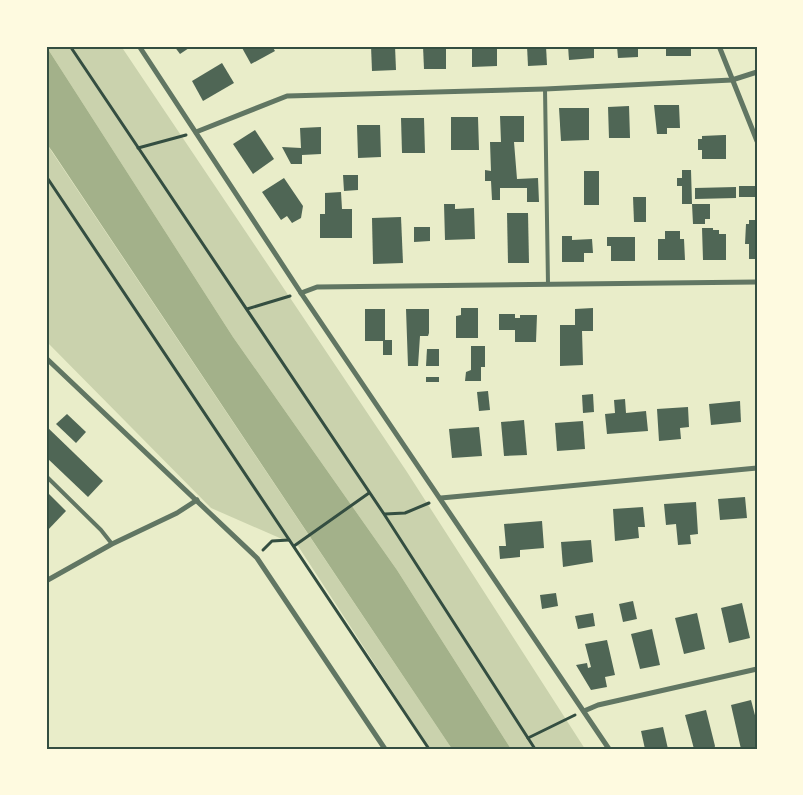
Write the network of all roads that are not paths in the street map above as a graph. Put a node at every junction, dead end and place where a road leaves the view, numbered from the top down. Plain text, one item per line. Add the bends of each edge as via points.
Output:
1 (138, 46) edge
2 (719, 46) edge
3 (757, 72) edge
4 (732, 80) junction
5 (545, 89) junction
6 (196, 132) junction
7 (757, 141) edge
8 (757, 282) edge
9 (548, 284) junction
10 (300, 293) junction
11 (46, 358) edge
12 (757, 468) edge
13 (46, 476) edge
14 (441, 498) junction
15 (197, 500) junction
16 (112, 544) junction
17 (46, 581) edge
18 (757, 669) edge
19 (584, 711) junction
20 (385, 749) edge
21 (609, 749) edge

1 - 6 street
2 - 4 street
3 - 4 street
4 - 5 street
4 - 7 street
5 - 6 street via 287,96
5 - 9 lane
6 - 10 street
8 - 9 street
9 - 10 street via 318,287
10 - 14 street
11 - 15 street
12 - 14 street
13 - 16 lane
14 - 19 street
15 - 16 street
15 - 20 street via 257,558
16 - 17 street
18 - 19 street via 598,705
19 - 21 street

